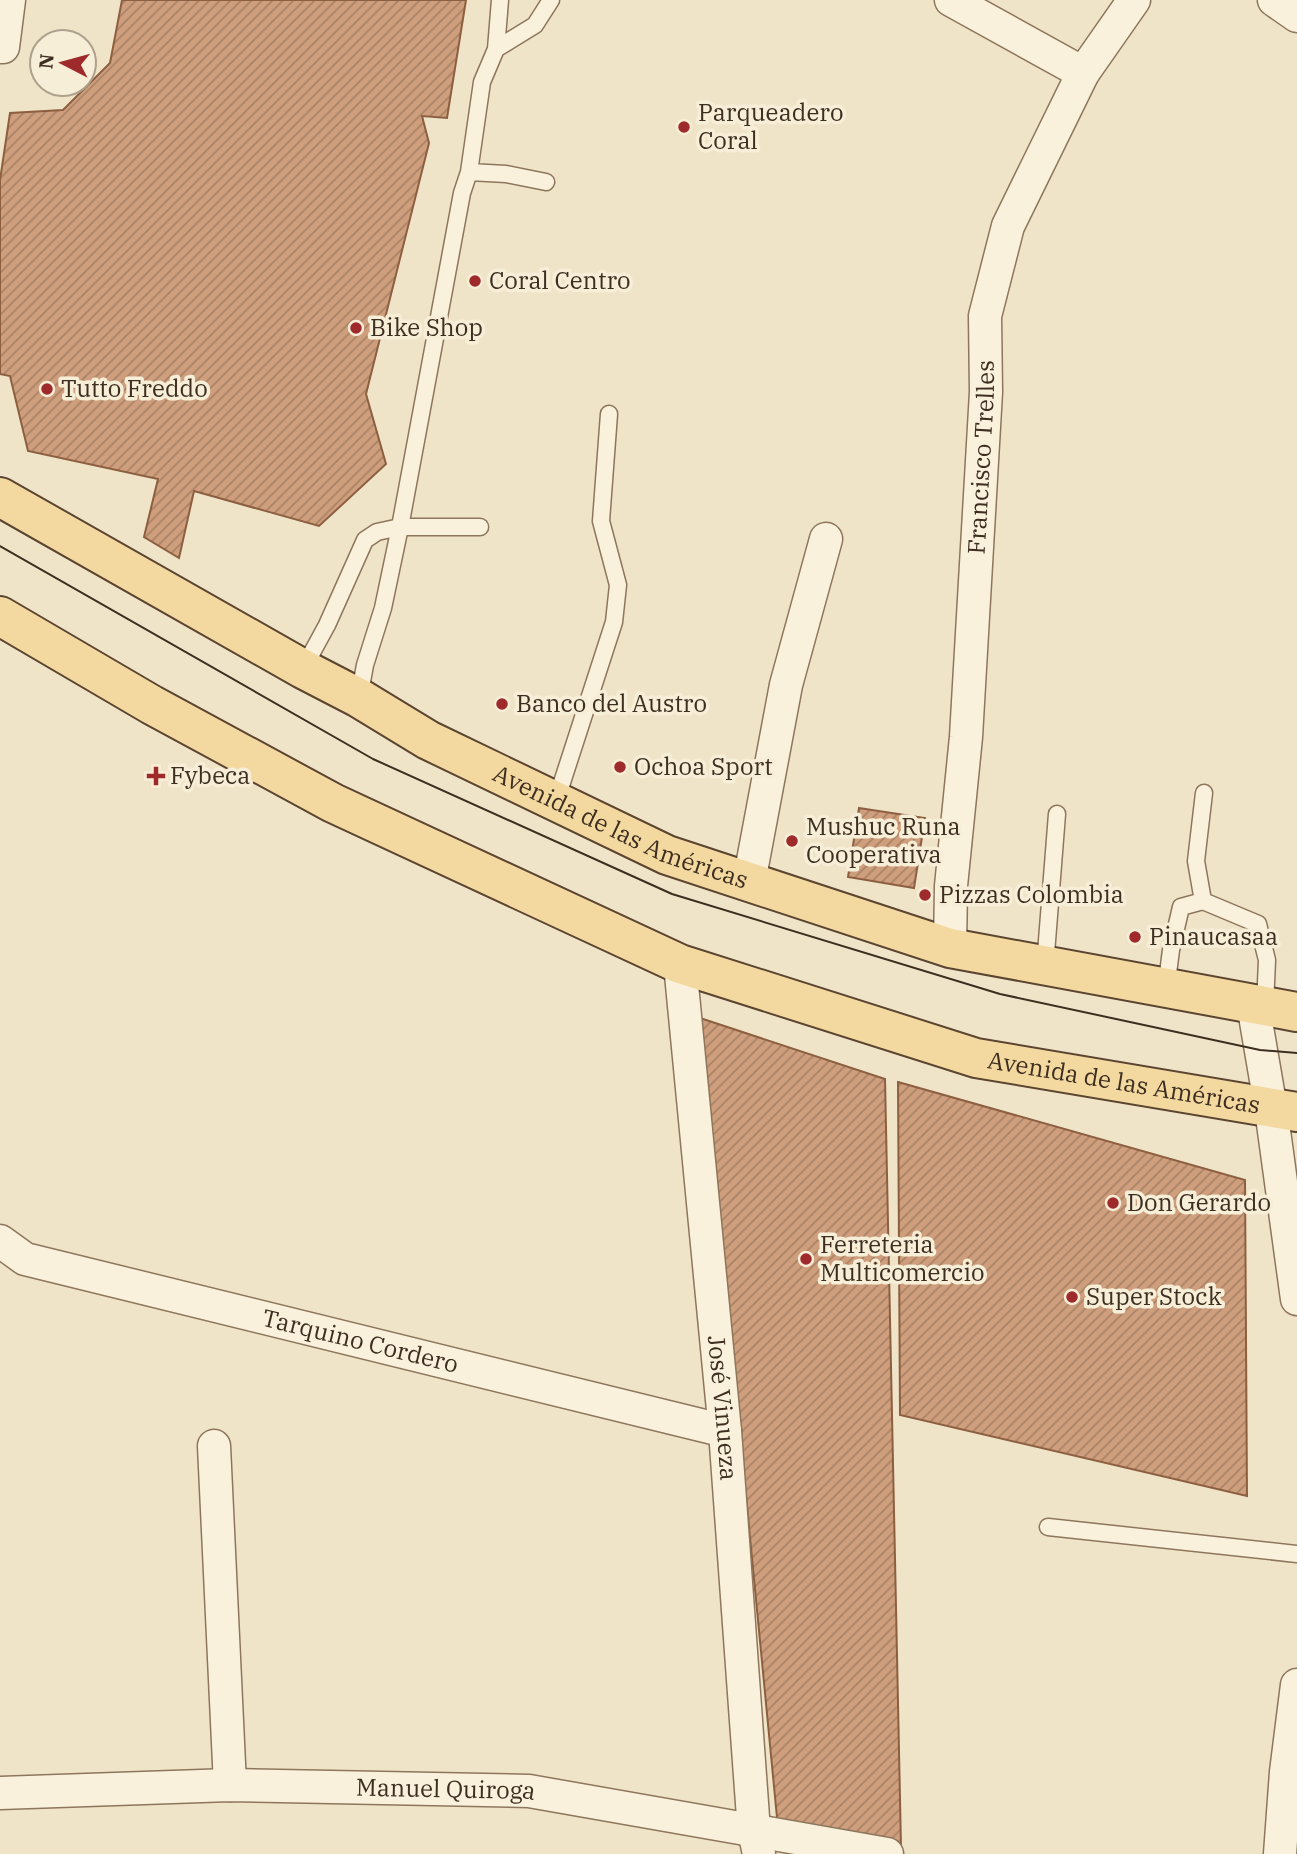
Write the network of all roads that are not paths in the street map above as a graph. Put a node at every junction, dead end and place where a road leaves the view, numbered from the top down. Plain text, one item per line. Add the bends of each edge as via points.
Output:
1 (9, 0) edge
2 (500, 0) edge
3 (551, 0) edge
4 (951, 0) edge
5 (1134, 0) edge
6 (1274, 0) edge
7 (1297, 16) edge
8 (0, 47) edge
9 (496, 49) junction
10 (1083, 74) junction
11 (469, 172) junction
12 (546, 182) dead end
13 (609, 414) dead end
14 (0, 497) edge
15 (400, 527) junction
16 (481, 527) dead end
17 (826, 539) dead end
18 (0, 616) edge
19 (303, 669) junction
20 (359, 698) junction
21 (1205, 793) dead end
22 (556, 801) junction
23 (1057, 814) dead end
24 (749, 882) junction
25 (1203, 901) junction
26 (950, 948) junction
27 (680, 964) junction
28 (1045, 966) junction
29 (1166, 989) junction
30 (1272, 1007) edge
31 (1284, 1110) edge
32 (0, 1241) edge
33 (1297, 1298) edge
34 (725, 1431) junction
35 (214, 1446) dead end
36 (1048, 1527) dead end
37 (1297, 1554) edge
38 (1296, 1701) edge
39 (230, 1785) junction
40 (0, 1793) edge
41 (756, 1843) edge
42 (887, 1854) edge
43 (1280, 1854) edge

1 - 8 street
2 - 9 lane
3 - 9 lane via 535,26
4 - 10 street
5 - 10 street, Francisco Trelles
6 - 7 street
9 - 11 lane via 482,82
10 - 26 street, Francisco Trelles via 1008,226 985,316 986,406
11 - 12 lane
11 - 15 lane
13 - 22 lane via 601,520 618,585 614,622
14 - 19 main road, Avenida de las Américas
15 - 16 lane
15 - 19 lane via 365,540
15 - 20 lane
17 - 24 street via 786,685
18 - 27 main road, Avenida de las Américas via 333,803
19 - 20 main road, Avenida de las Américas
20 - 22 main road, Avenida de las Américas via 428,740
21 - 25 lane via 1196,861
22 - 24 main road, Avenida de las Américas via 667,855
23 - 28 lane
24 - 26 main road, Avenida de las Américas
25 - 29 lane via 1181,907
25 - 30 lane via 1258,924
26 - 28 main road, Avenida de las Américas
27 - 31 main road, Avenida de las Américas via 976,1058
27 - 34 street, José Vinueza
28 - 29 main road, Avenida de las Américas
29 - 30 main road, Avenida de las Américas
30 - 31 street
31 - 33 street
32 - 34 street, Tarquino Cordero via 25,1259
34 - 41 street, José Vinueza
35 - 39 street
36 - 37 lane
38 - 43 street
39 - 40 street, Manuel Quiroga
39 - 41 street, Manuel Quiroga via 529,1791
41 - 42 street, Manuel Quiroga

